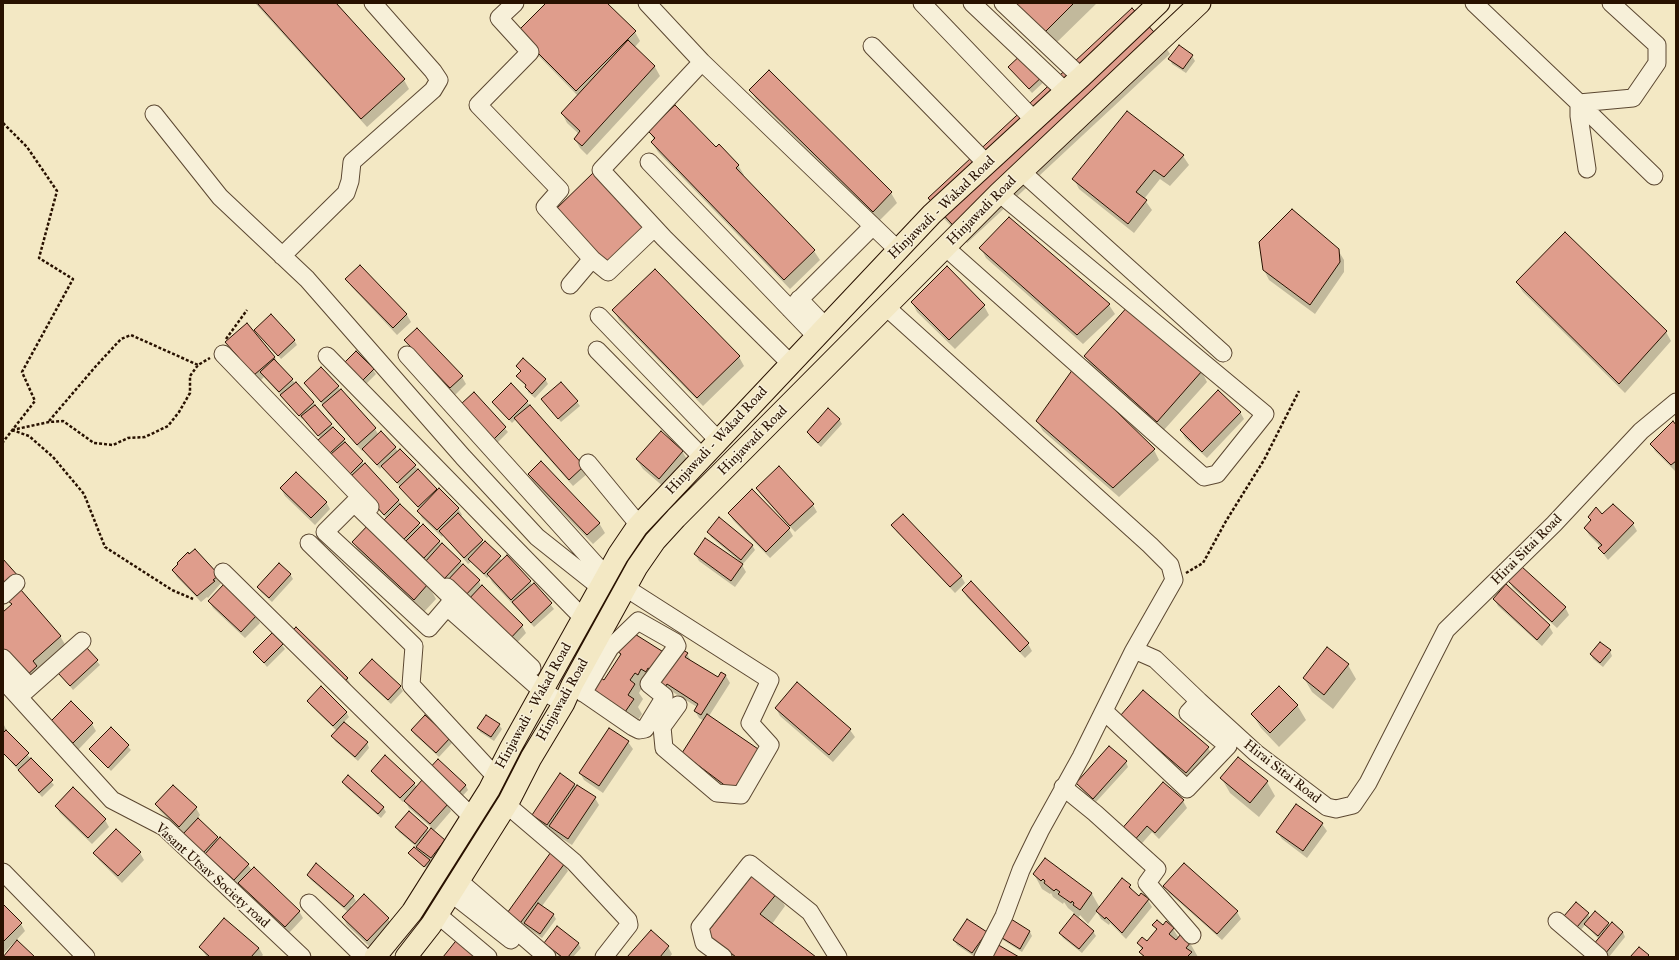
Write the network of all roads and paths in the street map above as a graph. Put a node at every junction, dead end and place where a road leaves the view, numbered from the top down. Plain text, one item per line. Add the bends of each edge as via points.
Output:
1 (373, 3) edge
2 (515, 3) edge
3 (647, 3) edge
4 (922, 3) edge
5 (972, 3) edge
6 (1003, 3) edge
7 (1159, 3) edge
8 (1200, 3) edge
9 (1474, 3) edge
10 (1611, 3) edge
11 (872, 46) dead end
12 (702, 62) junction
13 (1081, 77) junction
14 (1065, 91) junction
15 (1579, 104) junction
16 (154, 114) dead end
17 (1034, 120) junction
18 (3, 123) edge
19 (649, 162) dead end
20 (987, 164) junction
21 (1587, 169) dead end
22 (1022, 172) junction
23 (1654, 176) dead end
24 (999, 193) junction
25 (873, 226) junction
26 (654, 228) junction
27 (945, 247) junction
28 (898, 250) junction
29 (282, 256) junction
30 (592, 259) junction
31 (570, 285) dead end
32 (794, 304) junction
33 (885, 306) junction
34 (247, 310) dead end
35 (599, 316) dead end
36 (821, 331) junction
37 (597, 350) dead end
38 (219, 352) junction
39 (1223, 353) dead end
40 (408, 355) dead end
41 (327, 356) dead end
42 (790, 363) junction
43 (198, 365) junction
44 (1299, 391) dead end
45 (1676, 402) edge
46 (49, 422) junction
47 (12, 430) junction
48 (718, 440) junction
49 (3, 442) edge
50 (702, 457) junction
51 (588, 463) dead end
52 (639, 525) junction
53 (309, 543) dead end
54 (223, 572) dead end
55 (1174, 580) junction
56 (603, 581) junction
57 (16, 583) dead end
58 (626, 588) junction
59 (3, 595) edge
60 (193, 599) dead end
61 (447, 607) junction
62 (583, 618) junction
63 (82, 641) dead end
64 (1133, 652) junction
65 (3, 658) edge
66 (3, 680) edge
67 (545, 686) junction
68 (28, 692) junction
69 (573, 694) junction
70 (1199, 701) junction
71 (678, 705) dead end
72 (1104, 711) junction
73 (496, 777) junction
74 (1063, 787) junction
75 (507, 805) junction
76 (472, 817) junction
77 (3, 872) edge
78 (455, 887) junction
79 (310, 903) dead end
80 (438, 915) junction
81 (1557, 921) dead end
82 (1192, 935) dead end
83 (409, 956) edge
84 (86, 957) edge
85 (302, 957) edge
86 (364, 957) edge
87 (375, 957) edge
88 (488, 957) edge
89 (530, 957) edge
90 (548, 957) edge
91 (604, 957) edge
92 (723, 957) edge
93 (838, 957) edge
94 (983, 957) edge
95 (1600, 957) edge

1 - 29 street via 439,80 433,90 352,162 346,193
2 - 30 street via 499,18 530,52 478,105 560,190 545,207
3 - 12 street
4 - 17 street
5 - 14 street
6 - 13 street
7 - 13 main road, Hinjawadi - Wakad Road
8 - 22 main road, Hinjawadi Road
9 - 15 street
10 - 15 street via 1657,45 1657,63 1633,98
11 - 20 street
12 - 25 street
12 - 26 street via 601,170
13 - 14 main road, Hinjawadi - Wakad Road
14 - 17 main road, Hinjawadi - Wakad Road
15 - 21 street
15 - 23 street
16 - 29 street via 220,197
17 - 20 main road, Hinjawadi - Wakad Road
18 - 47 path via 27,147 57,191 39,258 73,279 22,372 35,401
19 - 32 street
20 - 28 main road, Hinjawadi - Wakad Road via 932,214
22 - 24 main road, Hinjawadi Road
22 - 39 street
24 - 27 main road, Hinjawadi Road
24 - 27 street via 1265,414 1217,474 1204,477
25 - 28 street
25 - 32 street
26 - 30 street via 608,272
26 - 42 street
27 - 33 main road, Hinjawadi Road
28 - 36 main road, Hinjawadi - Wakad Road
29 - 56 street via 307,279 536,537
30 - 31 street
32 - 36 street
33 - 55 street via 1150,545 1170,565
33 - 58 main road, Hinjawadi Road via 676,518 655,541
34 - 38 path
35 - 48 street
36 - 42 main road, Hinjawadi - Wakad Road
37 - 50 street
38 - 43 path
38 - 67 street
40 - 56 street
41 - 62 street
42 - 48 main road, Hinjawadi - Wakad Road
43 - 46 path via 131,335 116,344
43 - 46 path via 190,376 190,393 179,412 168,426 146,437 128,438 113,445 94,443 63,421
44 - 55 path via 1264,460 1203,563
45 - 70 street, Hirai Sitai Road via 1641,431 1554,524 1446,630 1368,783 1353,805 1336,809 1327,807 1256,753
46 - 47 path
47 - 49 path
47 - 60 path via 29,436 53,457 84,494 105,547 172,590
48 - 50 main road, Hinjawadi - Wakad Road
50 - 52 main road, Hinjawadi - Wakad Road
51 - 52 street
52 - 56 main road, Hinjawadi - Wakad Road
53 - 73 street via 414,646 411,684
54 - 76 street
55 - 64 street
56 - 62 main road, Hinjawadi - Wakad Road
57 - 59 street
58 - 69 main road, Hinjawadi Road
58 - 71 street via 770,680 750,723 770,745 741,795 717,793 664,748 662,727
61 - 61 street via 429,628 325,532 354,503 453,599
61 - 67 street
62 - 67 main road, Hinjawadi - Wakad Road
63 - 68 street
64 - 70 street, Hirai Sitai Road via 1156,659
64 - 72 street
65 - 68 street
66 - 68 street, Vasant Utsav Society road
67 - 69 street
67 - 73 main road, Hinjawadi - Wakad Road
68 - 85 street, Vasant Utsav Society road via 112,800 164,827
69 - 69 street via 638,730 645,729 664,698 649,684 677,646 675,642 638,621 610,648
69 - 75 main road, Hinjawadi Road via 531,758
70 - 72 street via 1188,713 1228,746 1187,789
72 - 74 street
73 - 76 main road, Hinjawadi - Wakad Road
74 - 82 street via 1157,869 1146,883
74 - 94 street
75 - 78 main road, Hinjawadi Road
75 - 91 street via 574,862 628,920 629,924
76 - 87 main road, Hinjawadi - Wakad Road via 412,912
77 - 84 street
78 - 80 main road, Hinjawadi Road
78 - 89 street
78 - 90 street
79 - 86 street
80 - 83 main road, Hinjawadi Road
80 - 88 street
81 - 95 street
92 - 93 street via 704,943 700,926 750,864 810,912

